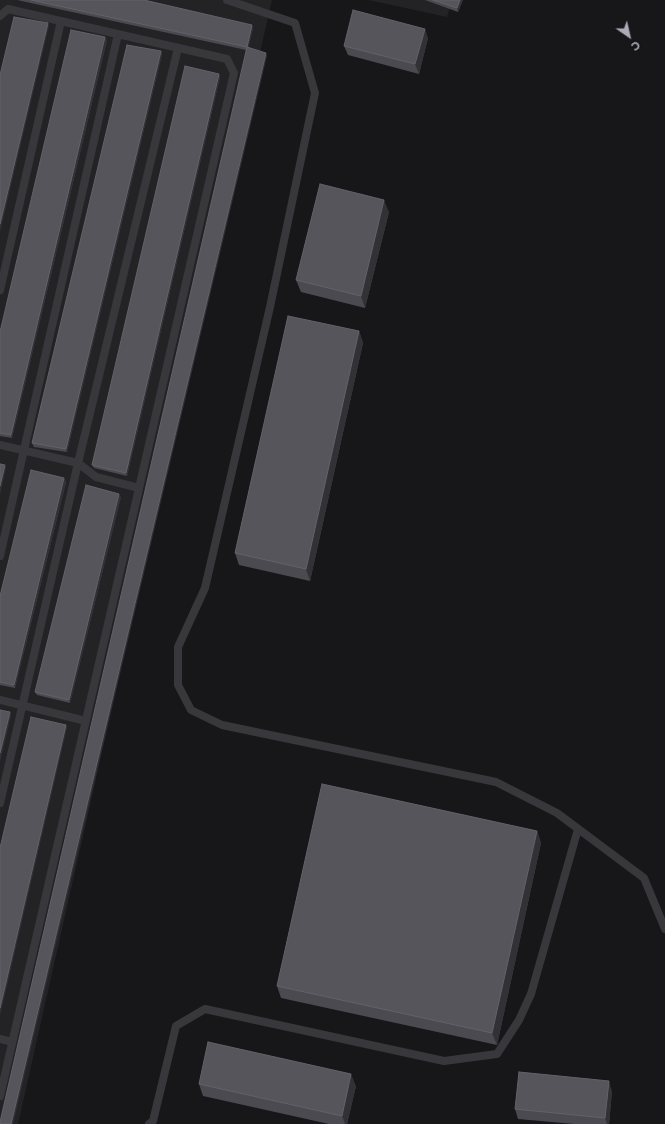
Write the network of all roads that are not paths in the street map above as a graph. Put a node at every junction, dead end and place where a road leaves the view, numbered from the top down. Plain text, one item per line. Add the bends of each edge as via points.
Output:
1 (227, 0) edge
2 (0, 16) edge
3 (61, 21) junction
4 (118, 34) junction
5 (178, 48) junction
6 (0, 290) edge
7 (0, 445) edge
8 (24, 450) junction
9 (78, 463) junction
10 (139, 488) junction
11 (0, 556) edge
12 (0, 700) edge
13 (23, 706) junction
14 (86, 721) junction
15 (0, 804) edge
16 (578, 829) junction
17 (665, 929) edge
18 (0, 1039) edge
19 (12, 1042) junction
20 (0, 1096) edge
21 (149, 1124) edge

1 - 16 lane via 295,23 315,93 272,300 205,588 178,647 178,685 191,710 222,725 496,782 557,813
2 - 3 lane via 8,9
3 - 4 lane
3 - 6 lane
4 - 5 lane
4 - 8 lane
5 - 9 lane
5 - 10 lane via 227,59 234,73
7 - 8 lane
8 - 9 lane
8 - 11 lane
9 - 10 lane via 96,477
9 - 13 lane
10 - 14 lane
12 - 13 lane
13 - 14 lane
13 - 15 lane
14 - 19 lane
16 - 17 lane via 644,878
16 - 21 lane via 531,994 519,1020 497,1054 444,1061 205,1009 176,1026 153,1121
18 - 19 lane
19 - 20 lane

